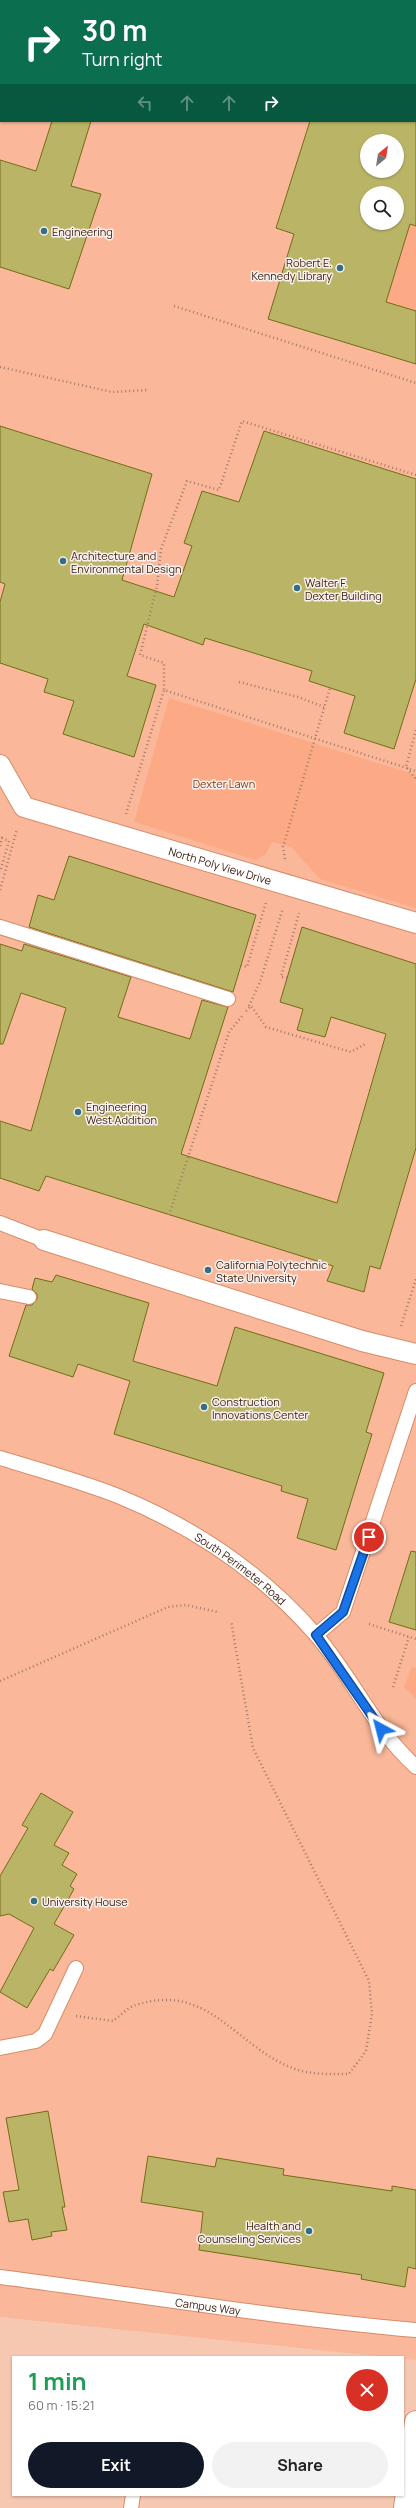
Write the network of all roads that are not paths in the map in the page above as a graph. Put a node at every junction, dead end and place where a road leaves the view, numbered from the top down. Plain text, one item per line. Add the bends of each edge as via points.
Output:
1 (0, 765) edge
2 (416, 923) edge
3 (0, 927) edge
4 (228, 999) road end
5 (0, 1223) edge
6 (44, 1240) joint
7 (0, 1291) edge
8 (29, 1298) dead end
9 (416, 1355) edge
10 (416, 1391) edge
11 (0, 1458) edge
12 (316, 1635) junction
13 (416, 1768) edge
14 (76, 1968) dead end
15 (0, 2048) edge
16 (0, 2277) edge
17 (416, 2330) edge
18 (416, 2422) edge
19 (133, 2496) edge
20 (131, 2508) edge
21 (405, 2508) edge

1 - 2 street, North Poly View Drive via 24,807
3 - 4 lane
5 - 6 lane
6 - 9 street via 362,1341
7 - 8 lane
10 - 12 lane via 343,1612
11 - 12 lane, South Perimeter Road via 117,1496 176,1523 226,1552 292,1609
12 - 13 lane, South Perimeter Road via 373,1719
14 - 15 lane via 45,2034 36,2041
16 - 17 lane, Campus Way via 138,2294 316,2321
18 - 21 street
19 - 20 lane

